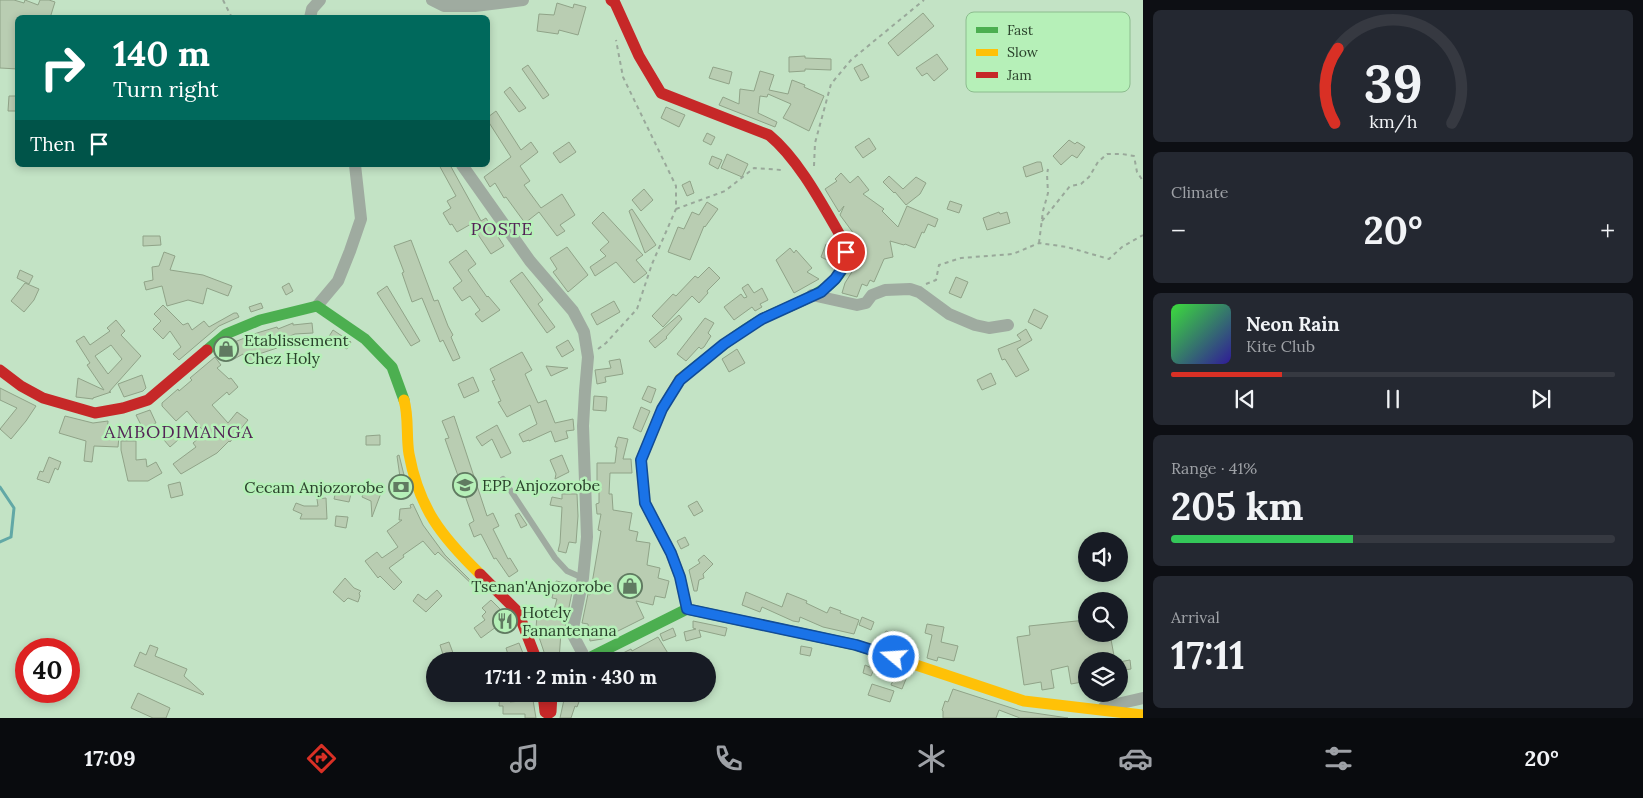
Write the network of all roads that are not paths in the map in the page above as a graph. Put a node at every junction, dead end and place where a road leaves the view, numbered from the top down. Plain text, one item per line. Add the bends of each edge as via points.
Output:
1 (320, 0) edge
2 (432, 0) edge
3 (523, 0) edge
4 (611, 0) edge
5 (311, 15) edge
6 (355, 167) edge
7 (463, 167) edge
8 (812, 295) junction
9 (318, 306) junction
10 (1008, 325) dead end
11 (0, 370) edge
12 (503, 479) dead end
13 (583, 578) junction
14 (687, 609) junction
15 (533, 652) edge
16 (580, 652) edge
17 (602, 652) edge
18 (1143, 698) edge
19 (544, 702) edge
20 (552, 702) edge
21 (1094, 709) junction
22 (1143, 715) edge
23 (549, 716) edge

1 - 5 street
2 - 3 street via 444,6 475,6
4 - 8 street via 661,93 769,135 781,145 814,191 840,235 846,252 844,266 835,279 821,292
6 - 9 street via 361,219 338,281
7 - 13 street via 530,261 573,311 584,332 588,357 583,426 587,537
8 - 10 street via 857,305 885,290 910,288 949,314 976,325 989,328
8 - 14 street via 762,319 724,344 680,380 662,409 641,460 645,503 671,553
9 - 11 street via 260,320 226,334 148,400 123,408 95,413 64,406 21,386
9 - 15 street via 365,340 392,367 405,404 409,453 419,492 432,519 454,549 518,612
12 - 13 lane via 555,558 568,571
13 - 16 street via 572,633
14 - 17 street
14 - 21 street via 856,645 1024,701
18 - 21 street
19 - 23 street
20 - 23 street
21 - 22 street

